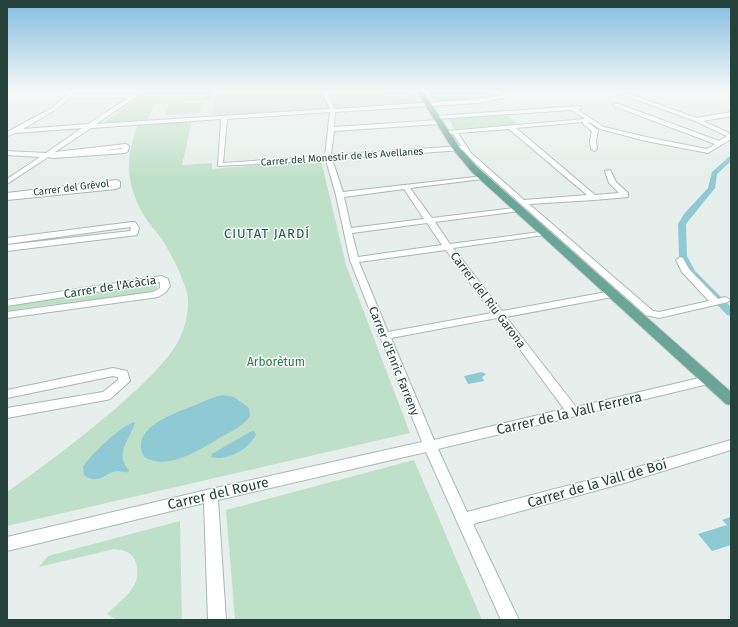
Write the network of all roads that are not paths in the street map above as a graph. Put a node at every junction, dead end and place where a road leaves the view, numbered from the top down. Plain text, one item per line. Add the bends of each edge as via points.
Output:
1 (33, 119) edge
2 (98, 119) edge
3 (190, 119) edge
4 (224, 119) edge
5 (332, 119) edge
6 (447, 119) edge
7 (655, 119) edge
8 (701, 119) edge
9 (438, 120) junction
10 (586, 120) junction
11 (697, 120) joint
12 (88, 126) junction
13 (511, 127) junction
14 (330, 129) junction
15 (14, 131) junction
16 (454, 131) junction
17 (445, 132) junction
18 (7, 134) edge
19 (731, 136) edge
20 (719, 143) junction
21 (456, 148) junction
22 (465, 148) junction
23 (594, 149) dead end
24 (7, 153) edge
25 (45, 155) junction
26 (328, 157) junction
27 (608, 171) dead end
28 (482, 177) junction
29 (7, 179) edge
30 (7, 182) edge
31 (406, 187) junction
32 (506, 188) junction
33 (7, 195) edge
34 (340, 195) junction
35 (7, 198) edge
36 (594, 198) junction
37 (508, 200) junction
38 (520, 206) junction
39 (430, 221) junction
40 (348, 231) junction
41 (544, 233) junction
42 (7, 240) edge
43 (30, 241) junction
44 (448, 247) junction
45 (7, 248) edge
46 (354, 260) junction
47 (680, 260) dead end
48 (627, 293) junction
49 (612, 294) junction
50 (7, 303) edge
51 (630, 310) junction
52 (499, 314) junction
53 (7, 315) edge
54 (383, 336) junction
55 (708, 380) junction
56 (7, 394) edge
57 (731, 400) edge
58 (573, 412) junction
59 (7, 413) edge
60 (429, 445) junction
61 (731, 445) edge
62 (211, 495) junction
63 (463, 520) junction
64 (7, 544) edge
65 (217, 620) edge
66 (510, 620) edge

1 - 15 street
2 - 12 street
3 - 12 street
4 - 26 street, Carrer del Monestir de les Avellanes via 220,165
5 - 14 street, Carrer d'Enric Farreny
6 - 9 street
7 - 20 street
8 - 11 street
9 - 14 street
9 - 17 main road
10 - 13 street
10 - 20 street via 602,128 708,151
10 - 23 street via 595,130
11 - 19 street
12 - 15 street
12 - 25 street
13 - 16 street
13 - 36 street
14 - 26 street, Carrer d'Enric Farreny
15 - 18 street
16 - 17 street
16 - 22 street
17 - 21 main road
19 - 20 street
21 - 22 street, Carrer del Monestir de les Avellanes
21 - 26 street, Carrer del Monestir de les Avellanes
21 - 28 main road
22 - 32 street
24 - 25 street
25 - 25 street via 125,150 126,146
25 - 29 street
25 - 30 street
26 - 34 street, Carrer d'Enric Farreny
27 - 36 street via 613,183 625,195
28 - 31 street
28 - 37 main road
31 - 34 street
31 - 39 street, Carrer del Riu Garona
32 - 37 street
32 - 38 street
33 - 35 street, Carrer del Grèvol via 117,182 116,187
34 - 40 street, Carrer d'Enric Farreny
36 - 38 street
37 - 38 main road
38 - 39 street
38 - 41 main road
38 - 48 street
39 - 40 street
39 - 44 street, Carrer del Riu Garona
40 - 46 street, Carrer d'Enric Farreny
41 - 44 street
41 - 49 main road
42 - 43 street
43 - 43 street via 134,233 134,228 132,224
43 - 45 street
44 - 46 street
44 - 52 street, Carrer del Riu Garona
46 - 54 street, Carrer d'Enric Farreny
47 - 48 street via 685,270 720,301 659,315 650,313
48 - 51 street
49 - 51 main road
49 - 52 street
50 - 53 street, Carrer de l'Acàcia via 161,279 165,281 166,286 155,295
51 - 55 main road
52 - 54 street
52 - 58 street, Carrer del Riu Garona
54 - 60 street, Carrer d'Enric Farreny
55 - 57 main road
55 - 58 street, Carrer de la Vall Ferrera
56 - 59 street via 113,372 123,374 124,381 106,396
58 - 60 street, Carrer de la Vall Ferrera
60 - 62 street, Carrer del Roure
60 - 63 street, Carrer d'Enric Farreny
61 - 63 street, Carrer de la Vall de Boí
62 - 64 street, Carrer del Roure
62 - 65 street
63 - 66 street, Carrer d'Enric Farreny

